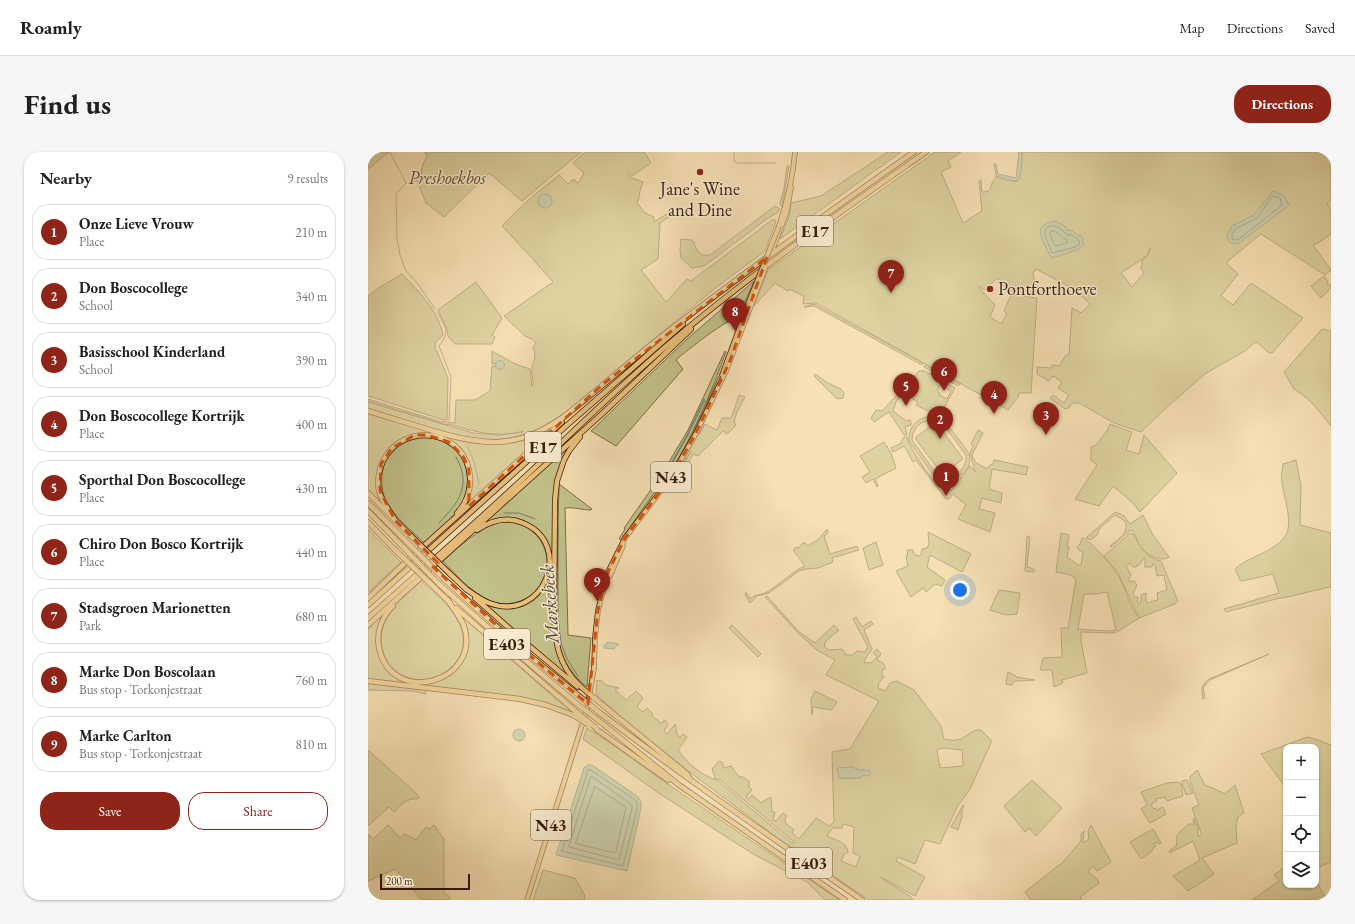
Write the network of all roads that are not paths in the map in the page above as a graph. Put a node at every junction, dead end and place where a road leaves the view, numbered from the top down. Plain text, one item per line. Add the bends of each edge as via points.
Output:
1 (795, 152) edge
2 (914, 152) edge
3 (926, 152) edge
4 (791, 182) junction
5 (721, 291) junction
6 (706, 313) junction
7 (721, 379) junction
8 (603, 384) junction
9 (368, 411) edge
10 (604, 412) junction
11 (368, 493) edge
12 (368, 503) edge
13 (368, 511) edge
14 (395, 520) junction
15 (368, 523) edge
16 (432, 538) junction
17 (462, 542) junction
18 (386, 582) junction
19 (411, 587) junction
20 (466, 589) junction
21 (368, 595) edge
22 (368, 598) edge
23 (448, 600) junction
24 (368, 605) edge
25 (368, 618) edge
26 (368, 625) edge
27 (368, 681) edge
28 (580, 687) junction
29 (574, 712) junction
30 (692, 782) junction
31 (679, 785) junction
32 (527, 900) edge
33 (845, 900) edge
34 (862, 900) edge

1 - 4 main road, N43
2 - 5 highway, E17
3 - 6 highway, E17 via 806,237
4 - 7 main road, N43, bridge via 779,226
4 - 7 main road, N43, bridge via 790,200 783,223
5 - 8 highway
5 - 24 highway, E17 via 566,426
6 - 10 highway
6 - 25 highway, E17 via 637,372
7 - 32 main road, N43 via 680,463 625,538 602,593 597,616 592,688 577,744
8 - 9 highway via 555,424 526,437 506,442 459,438
8 - 16 highway
10 - 17 highway
10 - 28 highway via 569,450 559,471 556,489 556,640 562,662
11 - 14 highway
12 - 30 highway, E403, bridge via 444,579 523,650 600,713
13 - 31 highway, E403, bridge via 440,584 513,650
14 - 16 highway via 386,507 380,491 379,473 386,455 398,443 415,435 439,437 450,442 466,462 470,487 459,511
14 - 20 highway, bridge
15 - 23 highway, bridge
16 - 18 highway
17 - 19 highway
17 - 20 highway via 491,522 513,520 527,524 540,535 547,548 550,562 548,577 540,590 530,600 521,604 503,607 479,598
18 - 21 highway
18 - 22 highway
19 - 23 highway via 385,616 378,638 380,652 387,666 398,676 410,681 426,682 439,679 451,672 460,660 466,645 464,627
19 - 26 highway
20 - 28 highway via 522,640
23 - 29 highway
27 - 29 highway via 520,699
28 - 30 highway, bridge via 686,773
29 - 31 highway, bridge via 668,780
30 - 34 highway, E403
31 - 33 highway, E403

